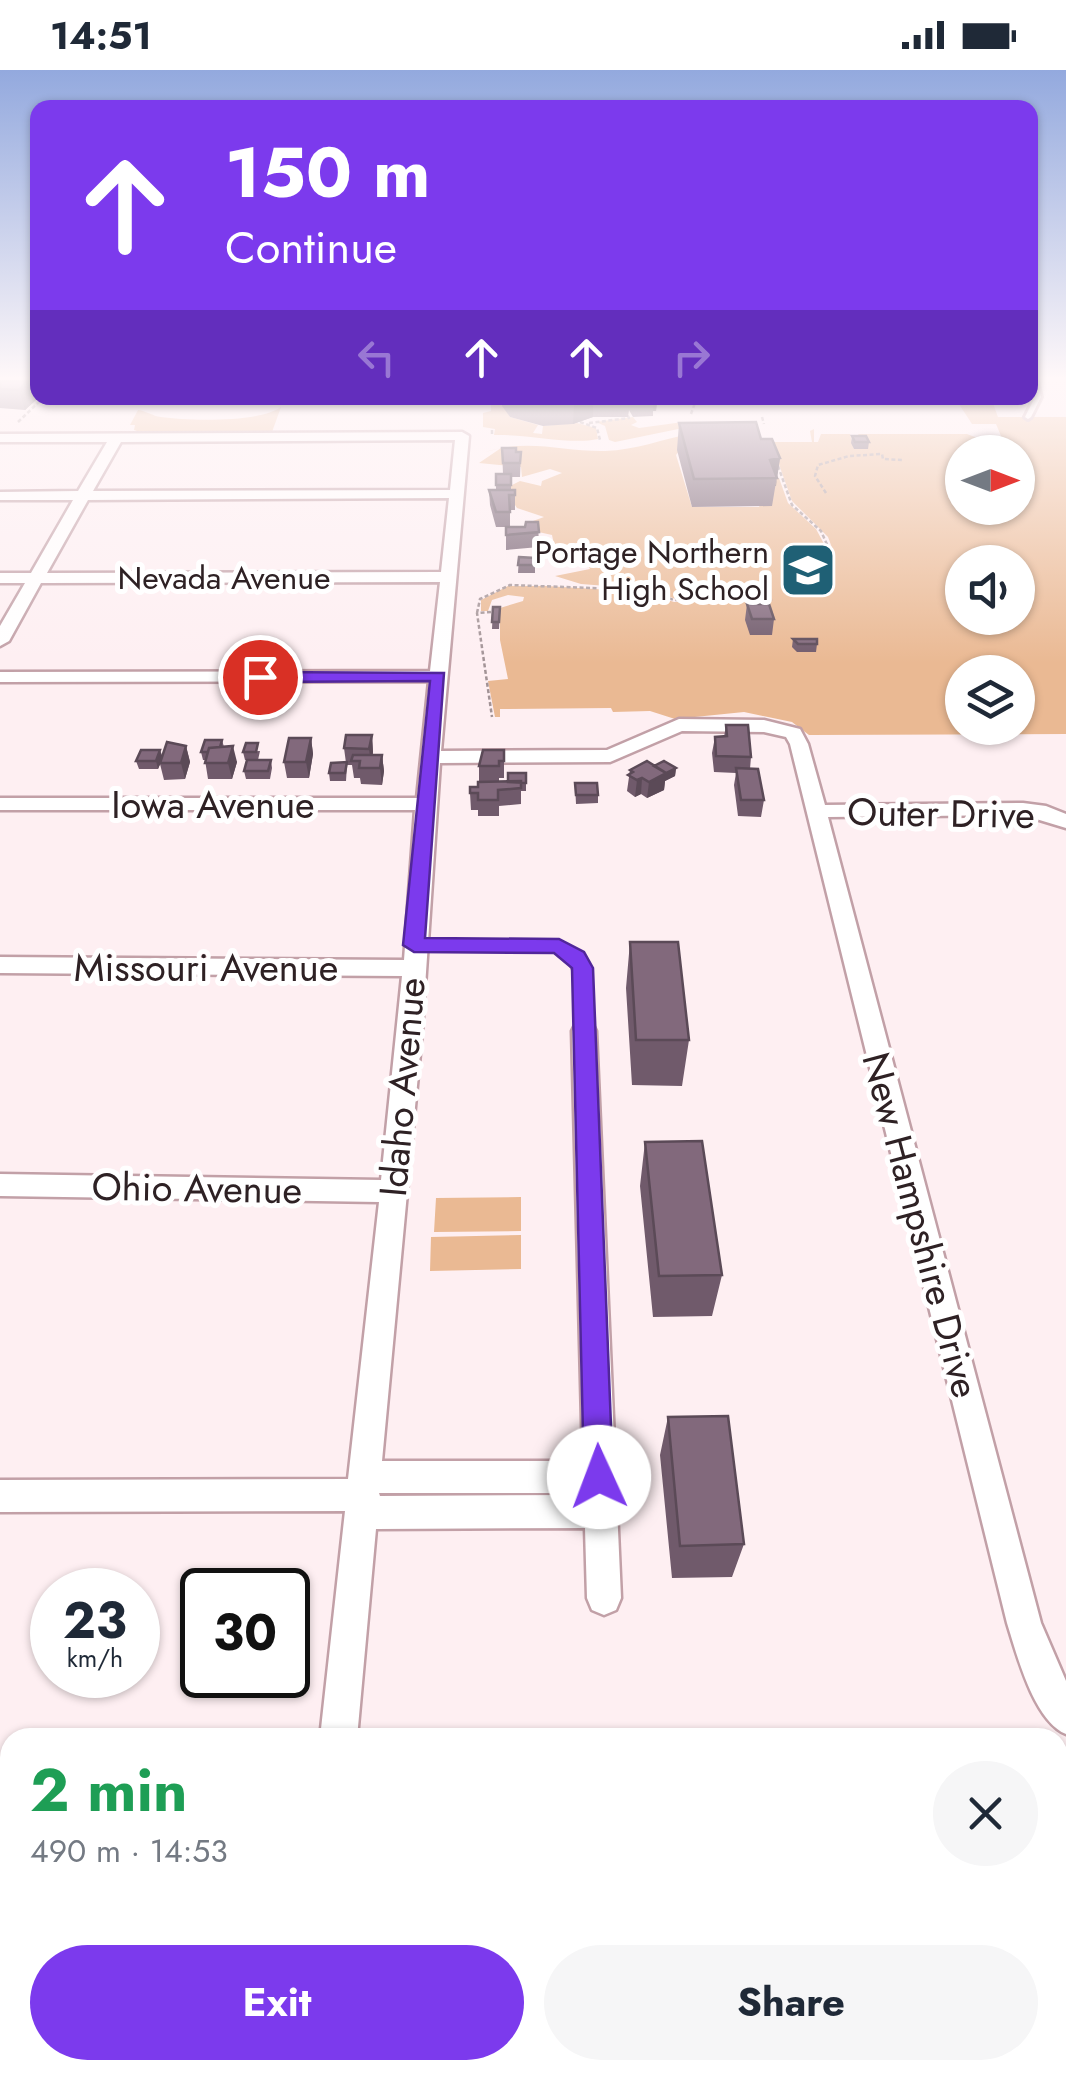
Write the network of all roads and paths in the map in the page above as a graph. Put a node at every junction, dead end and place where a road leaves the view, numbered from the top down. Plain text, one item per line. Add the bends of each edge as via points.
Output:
1 (94, 475) edge
2 (458, 475) edge
3 (779, 475) edge
4 (815, 475) edge
5 (826, 493) dead end
6 (456, 494) junction
7 (0, 496) edge
8 (81, 496) junction
9 (833, 558) dead end
10 (447, 577) junction
11 (0, 578) edge
12 (38, 578) junction
13 (773, 600) dead end
14 (478, 612) junction
15 (491, 612) edge
16 (0, 642) edge
17 (438, 676) junction
18 (0, 677) edge
19 (492, 717) dead end
20 (431, 757) junction
21 (0, 804) edge
22 (426, 804) junction
23 (814, 810) junction
24 (1066, 822) edge
25 (413, 957) junction
26 (0, 965) edge
27 (584, 1031) joint
28 (0, 1186) edge
29 (394, 1191) junction
30 (599, 1477) junction
31 (363, 1495) junction
32 (0, 1496) edge
33 (600, 1511) junction
34 (604, 1598) dead end
35 (1066, 1716) edge
36 (339, 1728) edge

1 - 8 street
2 - 6 street, Idaho Avenue
3 - 9 path via 792,505 821,532
4 - 5 path
6 - 8 street
6 - 10 street, Idaho Avenue
7 - 8 street
8 - 12 street
10 - 12 street, Nevada Avenue
10 - 17 street, Idaho Avenue
11 - 12 street, Nevada Avenue
12 - 16 street
13 - 14 path via 674,600 645,590 510,585 480,598
14 - 15 path
14 - 19 path
17 - 18 street
17 - 20 street, Idaho Avenue
20 - 22 street, Idaho Avenue
20 - 23 street, New Hampshire Drive via 610,756 680,726 764,726 790,730 800,744
21 - 22 street, Iowa Avenue
22 - 25 street, Idaho Avenue
23 - 24 street, Outer Drive via 1023,809
23 - 35 street, New Hampshire Drive via 1024,1623
25 - 26 street, Missouri Avenue
25 - 27 lane via 550,945 568,950 582,968
25 - 29 street, Idaho Avenue
27 - 30 street
28 - 29 street, Ohio Avenue
29 - 31 street, Idaho Avenue
30 - 31 street
30 - 33 street
31 - 32 street
31 - 33 street
31 - 36 street, Idaho Avenue
33 - 34 street

